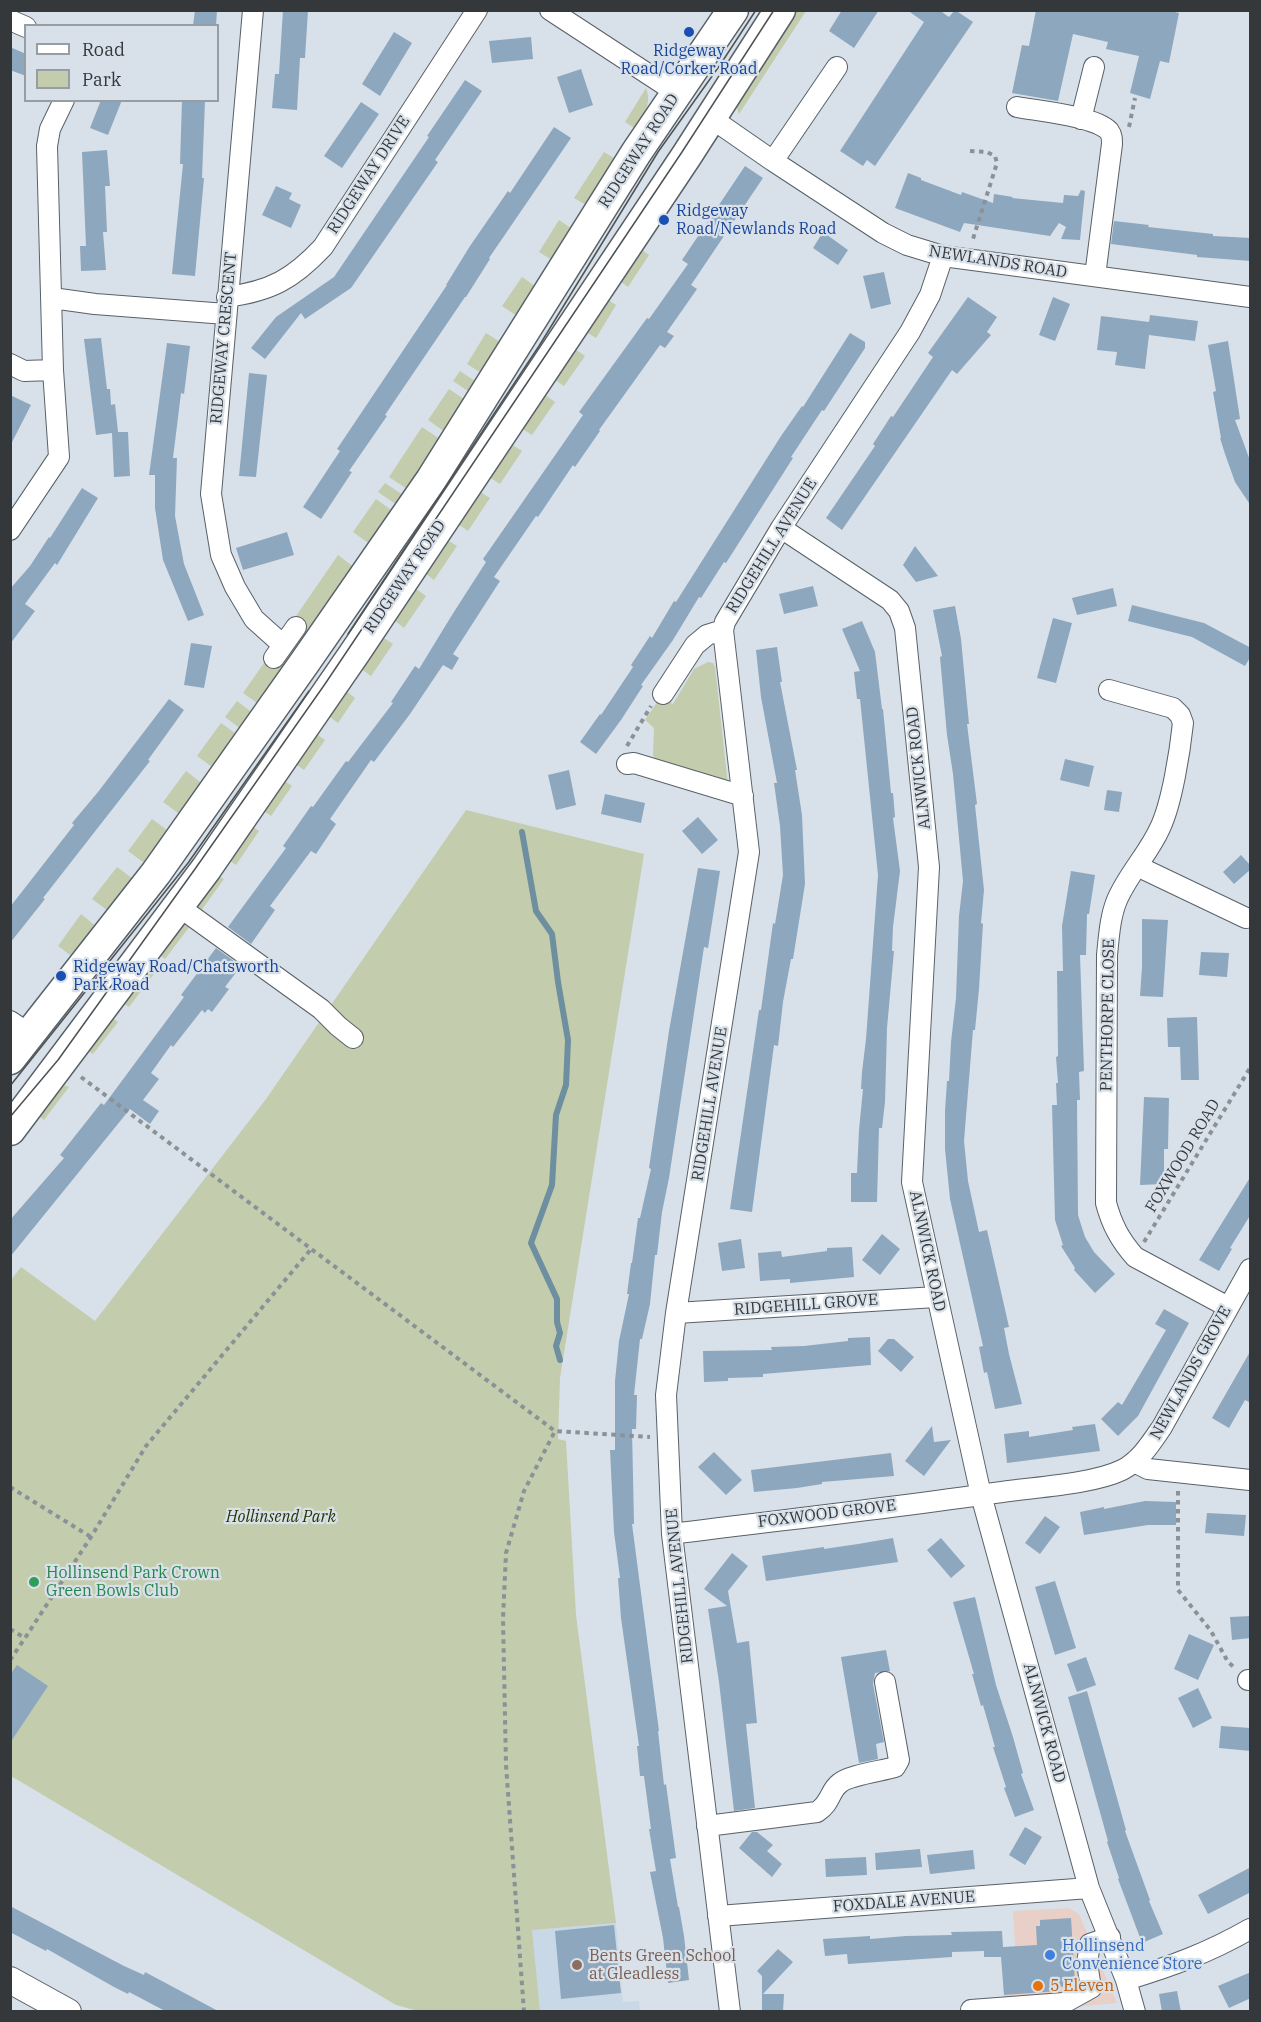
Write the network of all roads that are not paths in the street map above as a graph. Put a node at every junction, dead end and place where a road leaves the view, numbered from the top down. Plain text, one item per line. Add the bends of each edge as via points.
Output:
1 (253, 10) edge
2 (477, 10) edge
3 (550, 10) edge
4 (733, 10) edge
5 (780, 10) edge
6 (10, 20) edge
7 (24, 26) edge
8 (1094, 67) dead end
9 (837, 68) dead end
10 (677, 93) junction
11 (63, 102) edge
12 (1017, 107) dead end
13 (711, 118) junction
14 (1081, 119) junction
15 (773, 161) junction
16 (943, 256) junction
17 (1095, 276) junction
18 (52, 297) junction
19 (1251, 297) edge
20 (226, 306) junction
21 (10, 364) edge
22 (53, 370) junction
23 (781, 528) junction
24 (10, 530) edge
25 (296, 627) dead end
26 (723, 630) junction
27 (1109, 690) dead end
28 (663, 694) road end
29 (626, 757) road end
30 (742, 796) junction
31 (1137, 866) junction
32 (178, 906) junction
33 (1246, 918) dead end
34 (21, 1028) edge
35 (353, 1038) dead end
36 (10, 1059) edge
37 (10, 1130) edge
38 (1251, 1269) edge
39 (936, 1297) junction
40 (1228, 1306) junction
41 (676, 1313) junction
42 (1134, 1462) junction
43 (1251, 1480) edge
44 (981, 1495) junction
45 (672, 1534) junction
46 (885, 1682) dead end
47 (707, 1826) junction
48 (1089, 1888) junction
49 (718, 1916) junction
50 (1251, 1929) edge
51 (1110, 1937) junction
52 (10, 1980) edge
53 (1126, 1980) junction
54 (971, 2010) edge
55 (68, 2012) edge
56 (730, 2012) edge
57 (1135, 2012) edge

1 - 20 street, RIDGEWAY CRESCENT
2 - 20 street, RIDGEWAY DRIVE via 323,247 306,266 283,282
3 - 10 street
4 - 10 highway, RIDGEWAY ROAD
5 - 13 highway, RIDGEWAY ROAD
6 - 7 street
8 - 14 street
9 - 15 street
10 - 34 highway, RIDGEWAY ROAD via 424,489 305,662 156,873
11 - 18 street via 46,146
12 - 14 street
13 - 15 street, NEWLANDS ROAD
13 - 32 highway, RIDGEWAY ROAD via 369,632
14 - 17 street via 1108,130 1112,144
15 - 16 street, NEWLANDS ROAD via 883,233
16 - 17 street, NEWLANDS ROAD
16 - 23 street, RIDGEHILL AVENUE via 930,295 910,332
17 - 19 street, NEWLANDS ROAD
18 - 20 street, RIDGEWAY DRIVE via 94,304
18 - 22 street
20 - 25 street, RIDGEWAY CRESCENT via 211,494 221,555 254,619 279,652
21 - 22 street via 24,371
22 - 24 street via 59,457
23 - 26 street, RIDGEHILL AVENUE
23 - 39 street, ALNWICK ROAD via 890,600 905,628 929,867 912,1182
26 - 28 street via 707,635 695,645
26 - 30 street, RIDGEHILL AVENUE
27 - 31 street, PENTHORPE CLOSE via 1173,708 1183,723 1162,825
29 - 30 street via 634,763
30 - 41 street, RIDGEHILL AVENUE via 748,866
31 - 33 street
31 - 40 street, PENTHORPE CLOSE via 1117,899 1107,955 1107,1203 1112,1225 1135,1257
32 - 35 street via 321,1008
32 - 37 highway, RIDGEWAY ROAD
34 - 36 highway, RIDGEWAY ROAD
38 - 40 street, NEWLANDS GROVE
39 - 41 street, RIDGEHILL GROVE
39 - 44 street, ALNWICK ROAD
40 - 42 street, NEWLANDS GROVE via 1162,1427
41 - 45 street, RIDGEHILL AVENUE via 666,1395
42 - 43 street via 1148,1469
42 - 44 street, NEWLANDS GROVE via 1099,1478
44 - 45 street, FOXWOOD GROVE
44 - 48 street, ALNWICK ROAD
45 - 47 street, RIDGEHILL AVENUE
46 - 47 street via 899,1760 895,1767 842,1781 827,1806 817,1812
47 - 49 street, RIDGEHILL AVENUE
48 - 49 street, FOXDALE AVENUE
48 - 51 street, ALNWICK ROAD
49 - 56 street, RIDGEHILL AVENUE
50 - 53 street via 1178,1964
51 - 53 street, ALNWICK ROAD
51 - 54 street via 1090,1944 1087,1963 1091,1988 1064,2003
52 - 55 main road
53 - 57 street, ALNWICK ROAD

